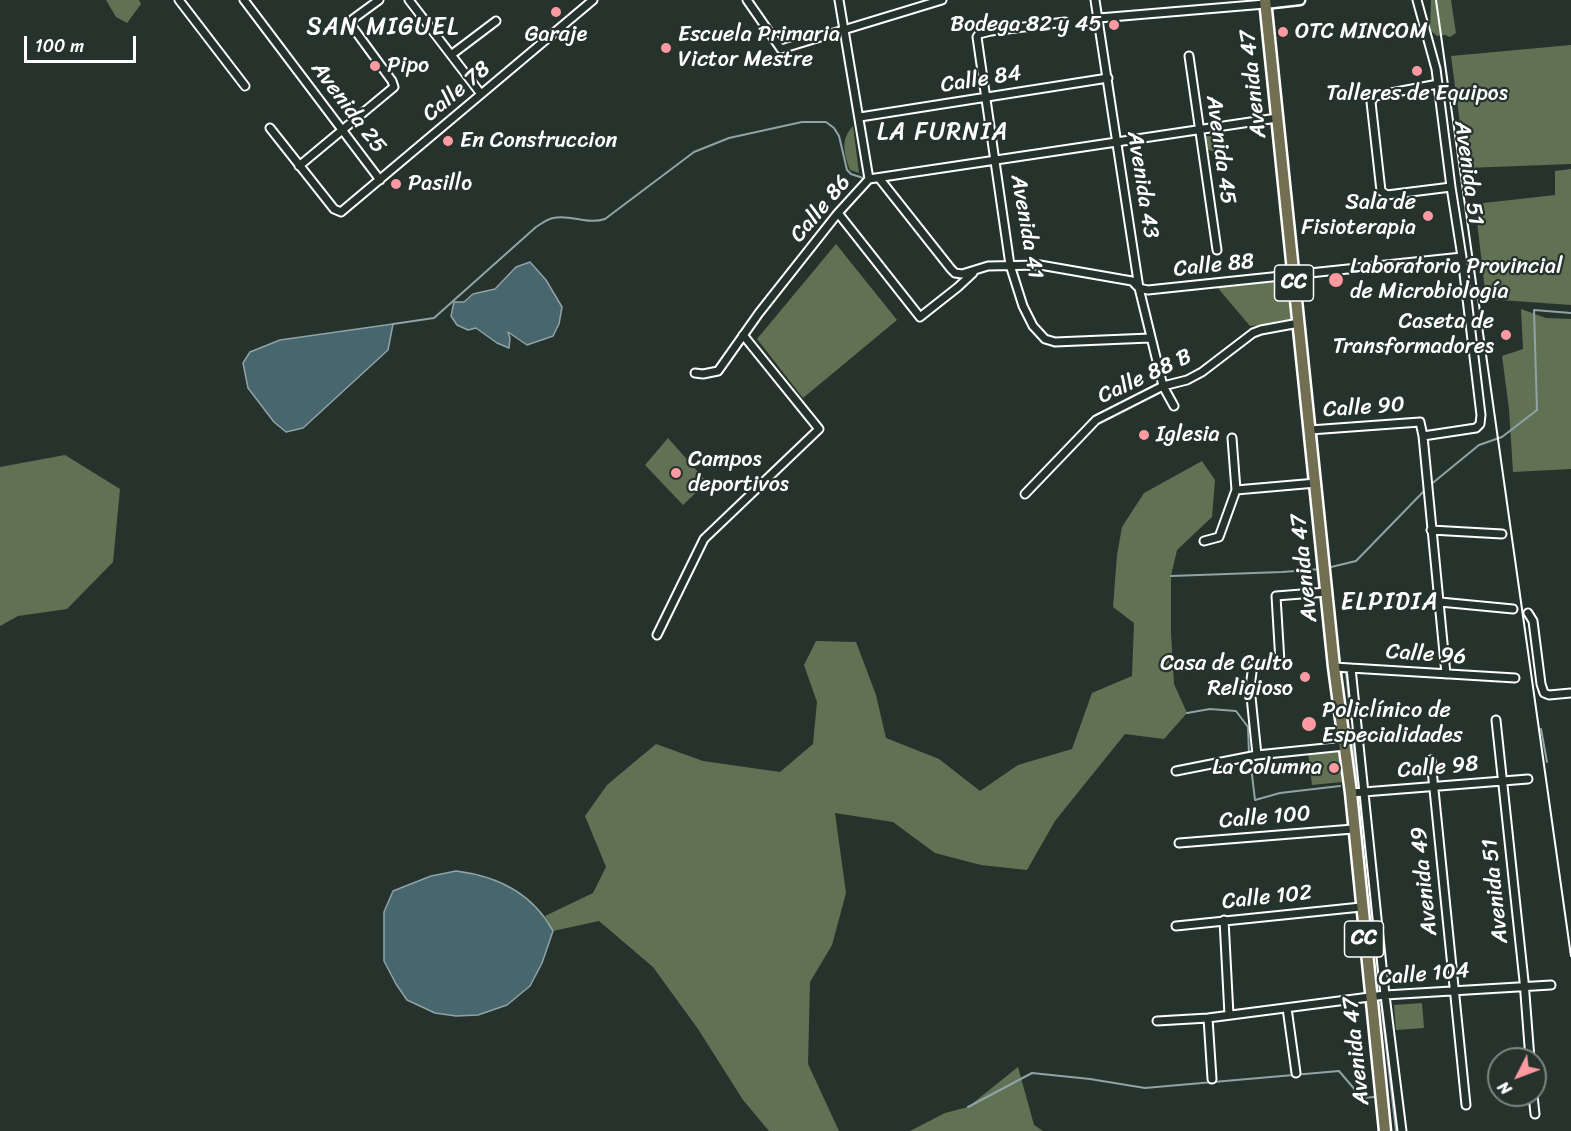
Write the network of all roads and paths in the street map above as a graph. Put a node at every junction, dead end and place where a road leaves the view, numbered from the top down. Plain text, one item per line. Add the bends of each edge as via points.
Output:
1 (179, 0) edge
2 (244, 0) edge
3 (379, 0) edge
4 (409, 0) edge
5 (593, 0) edge
6 (747, 0) edge
7 (839, 0) edge
8 (942, 0) edge
9 (1095, 0) edge
10 (1300, 0) edge
11 (1417, 0) edge
12 (1265, 2) edge
13 (1098, 18) junction
14 (496, 21) dead end
15 (1065, 22) dead end
16 (844, 30) junction
17 (451, 55) junction
18 (1189, 56) dead end
19 (1108, 78) junction
20 (1438, 84) junction
21 (245, 86) dead end
22 (482, 94) junction
23 (984, 97) junction
24 (860, 117) junction
25 (1277, 118) junction
26 (270, 128) dead end
27 (1198, 129) junction
28 (342, 131) junction
29 (1118, 142) junction
30 (996, 160) junction
31 (299, 166) junction
32 (879, 178) junction
33 (869, 179) junction
34 (380, 180) junction
35 (1451, 187) junction
36 (838, 213) junction
37 (1217, 250) dead end
38 (1462, 257) junction
39 (1010, 265) junction
40 (973, 272) junction
41 (1294, 276) junction
42 (1139, 288) junction
43 (1299, 323) junction
44 (742, 335) junction
45 (1150, 338) junction
46 (695, 373) dead end
47 (1163, 386) junction
48 (1174, 406) dead end
49 (1480, 424) joint
50 (1310, 430) junction
51 (1423, 436) junction
52 (1232, 438) dead end
53 (1316, 483) junction
54 (1236, 490) junction
55 (1025, 494) dead end
56 (1431, 530) junction
57 (1502, 534) dead end
58 (1204, 541) dead end
59 (1327, 592) junction
60 (1440, 602) junction
61 (1513, 609) dead end
62 (1528, 613) dead end
63 (657, 635) dead end
64 (1335, 667) junction
65 (1351, 668) junction
66 (1446, 674) junction
67 (1515, 678) dead end
68 (1571, 693) edge
69 (1496, 720) dead end
70 (1345, 746) junction
71 (1257, 754) junction
72 (1431, 760) dead end
73 (1176, 771) dead end
74 (1528, 779) dead end
75 (1503, 781) junction
76 (1433, 787) junction
77 (1364, 792) junction
78 (1351, 793) junction
79 (1353, 829) junction
80 (1179, 843) dead end
81 (1372, 868) junction
82 (1357, 869) junction
83 (1361, 907) junction
84 (1224, 920) junction
85 (1176, 926) dead end
86 (1551, 985) dead end
87 (1524, 986) junction
88 (1455, 990) junction
89 (1385, 995) junction
90 (1371, 998) junction
91 (1287, 1008) junction
92 (1229, 1014) junction
93 (1208, 1018) junction
94 (1157, 1022) dead end
95 (1529, 1047) edge
96 (1296, 1073) dead end
97 (1212, 1079) dead end
98 (1466, 1105) dead end
99 (1534, 1107) edge
100 (1535, 1114) dead end
101 (1385, 1131) edge
102 (1402, 1131) edge

1 - 21 street
2 - 28 street, Avenida 25
3 - 28 street via 353,19 351,25 394,87
4 - 17 street
5 - 22 street, Calle 78
6 - 16 street via 780,50
7 - 16 street
8 - 16 street
9 - 13 street, Avenida 43
10 - 12 street
11 - 20 street, Avenida 51
12 - 13 street
12 - 25 main road, Avenida 47 / CC
13 - 19 street, Avenida 43
14 - 17 street
15 - 23 street, Avenida 41 via 979,34 976,40
16 - 24 street
17 - 22 street
18 - 27 street, Avenida 45
19 - 23 street, Calle 84
19 - 29 street, Avenida 43
20 - 35 street, Avenida 51
20 - 35 street via 1375,96 1371,102 1381,191 1387,195
22 - 34 street, Calle 78
23 - 24 street, Calle 84
23 - 30 street, Avenida 41
24 - 33 street
25 - 27 street, Calle 86
25 - 41 main road, Avenida 47 / CC
26 - 31 street
27 - 29 street, Calle 86
27 - 37 street, Avenida 45
28 - 31 street
28 - 34 street, Avenida 25
29 - 30 street, Calle 86
29 - 42 street, Avenida 43
30 - 32 street, Calle 86
30 - 39 street, Avenida 41
31 - 34 street, Calle 78 via 338,212
32 - 33 street, Calle 86
32 - 40 street, Calle 88 via 951,269 955,273
33 - 36 street, Calle 86
35 - 38 street, Avenida 51
36 - 40 street, Calle 88 via 920,317
36 - 44 street, Calle 86
38 - 41 street, Calle 88
38 - 49 street, Avenida 51
39 - 40 street, Calle 88 via 988,266
39 - 42 street, Calle 88 via 1041,265 1132,281
39 - 45 street, Avenida 41 via 1023,306 1045,339 1054,342
41 - 42 street, Calle 88
41 - 43 main road, Avenida 47 / CC
42 - 45 street, Avenida 43
43 - 47 street, Calle 88 B via 1252,333 1202,372
43 - 50 main road, Avenida 47 / CC
44 - 46 street, Calle 86 via 718,371
44 - 63 street via 819,429 704,539
45 - 47 street, Avenida 43
47 - 48 street, Avenida 43
47 - 55 street, Calle 88 B via 1096,420
49 - 51 street, Calle 90 via 1464,431
50 - 51 street, Calle 90 via 1420,422
50 - 53 main road, Avenida 47 / CC
51 - 56 street
52 - 54 street
53 - 54 street
53 - 59 main road, Avenida 47 / CC
54 - 58 street via 1220,537
56 - 57 street
56 - 60 street
59 - 64 main road, Avenida 47 / CC
59 - 71 street via 1276,596 1280,662 1253,665 1250,687
60 - 61 street
60 - 66 street
62 - 68 street via 1533,621 1544,693
64 - 65 street, Calle 96
64 - 70 main road, Avenida 47 / CC
65 - 66 street, Calle 96
65 - 77 street, Avenida 47
66 - 67 street, Calle 96
69 - 75 street, Avenida 51
70 - 71 street
70 - 78 main road, Avenida 47 / CC
71 - 73 street
72 - 76 street, Avenida 49
74 - 75 street, Calle 98
75 - 76 street, Calle 98
75 - 87 street, Avenida 51
76 - 77 street, Calle 98
76 - 88 street, Avenida 49
77 - 78 street, Calle 98
77 - 81 street, Avenida 47
78 - 79 main road, Avenida 47 / CC
79 - 80 street, Calle 100
79 - 82 main road, Avenida 47 / CC
81 - 82 street
81 - 89 street, Avenida 47
82 - 83 main road, Avenida 47 / CC
83 - 84 street, Calle 102
83 - 90 main road, Avenida 47 / CC
84 - 85 street, Calle 102
84 - 92 street
86 - 87 street, Calle 104
87 - 88 street, Calle 104
87 - 95 street, Avenida 51
88 - 89 street, Calle 104
88 - 98 street, Avenida 49
89 - 90 street, Calle 104
89 - 102 street, Avenida 47
90 - 91 street, Calle 104
90 - 101 main road, Avenida 47 / CC
91 - 92 street, Calle 104
91 - 96 street
92 - 93 street, Calle 104
93 - 94 street, Calle 104
93 - 97 street
99 - 100 street

